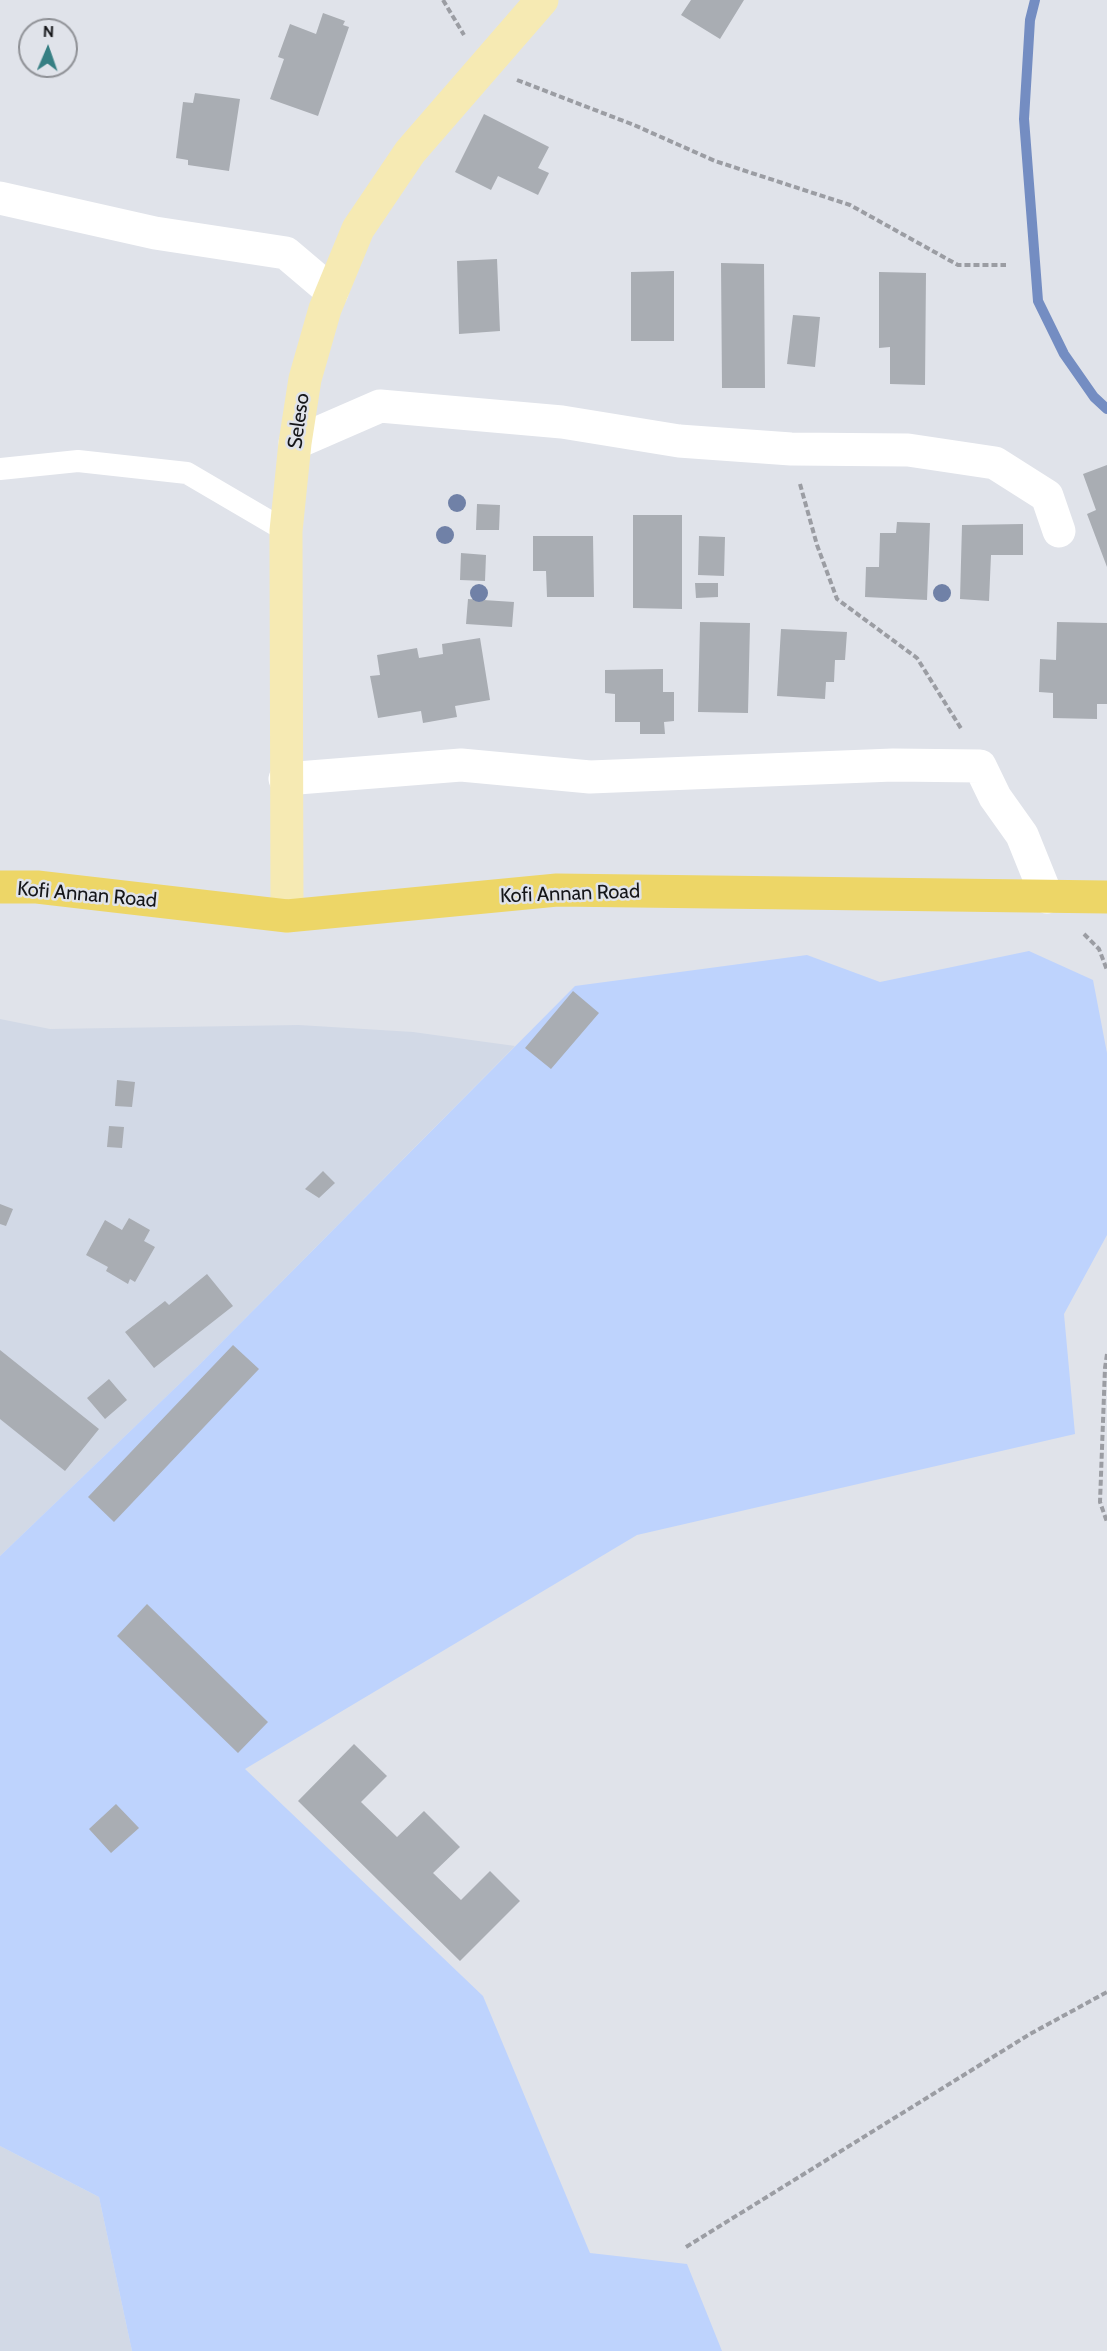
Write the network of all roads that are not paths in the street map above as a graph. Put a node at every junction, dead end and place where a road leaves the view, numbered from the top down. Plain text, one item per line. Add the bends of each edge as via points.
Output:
1 (542, 0) edge
2 (0, 198) edge
3 (332, 292) junction
4 (295, 443) junction
5 (0, 469) edge
6 (286, 531) junction
7 (1059, 531) dead end
8 (285, 779) junction
9 (0, 887) edge
10 (1047, 897) junction
11 (1107, 897) edge
12 (287, 916) junction

1 - 3 main road, Seleso via 410,152 358,229
2 - 3 street via 155,232 286,253
3 - 4 main road, Seleso via 305,380
4 - 6 main road, Seleso
4 - 7 street via 380,406 562,422 679,441 791,449 908,450 995,463 1047,496
5 - 6 lane via 78,461 187,473
6 - 8 main road, Seleso
8 - 10 street via 461,765 590,777 893,765 980,766 995,797 1022,835
8 - 12 main road, Seleso
9 - 12 main road, Kofi Annan Road via 37,887
10 - 11 main road, Kofi Annan Road
10 - 12 main road, Kofi Annan Road via 557,890

